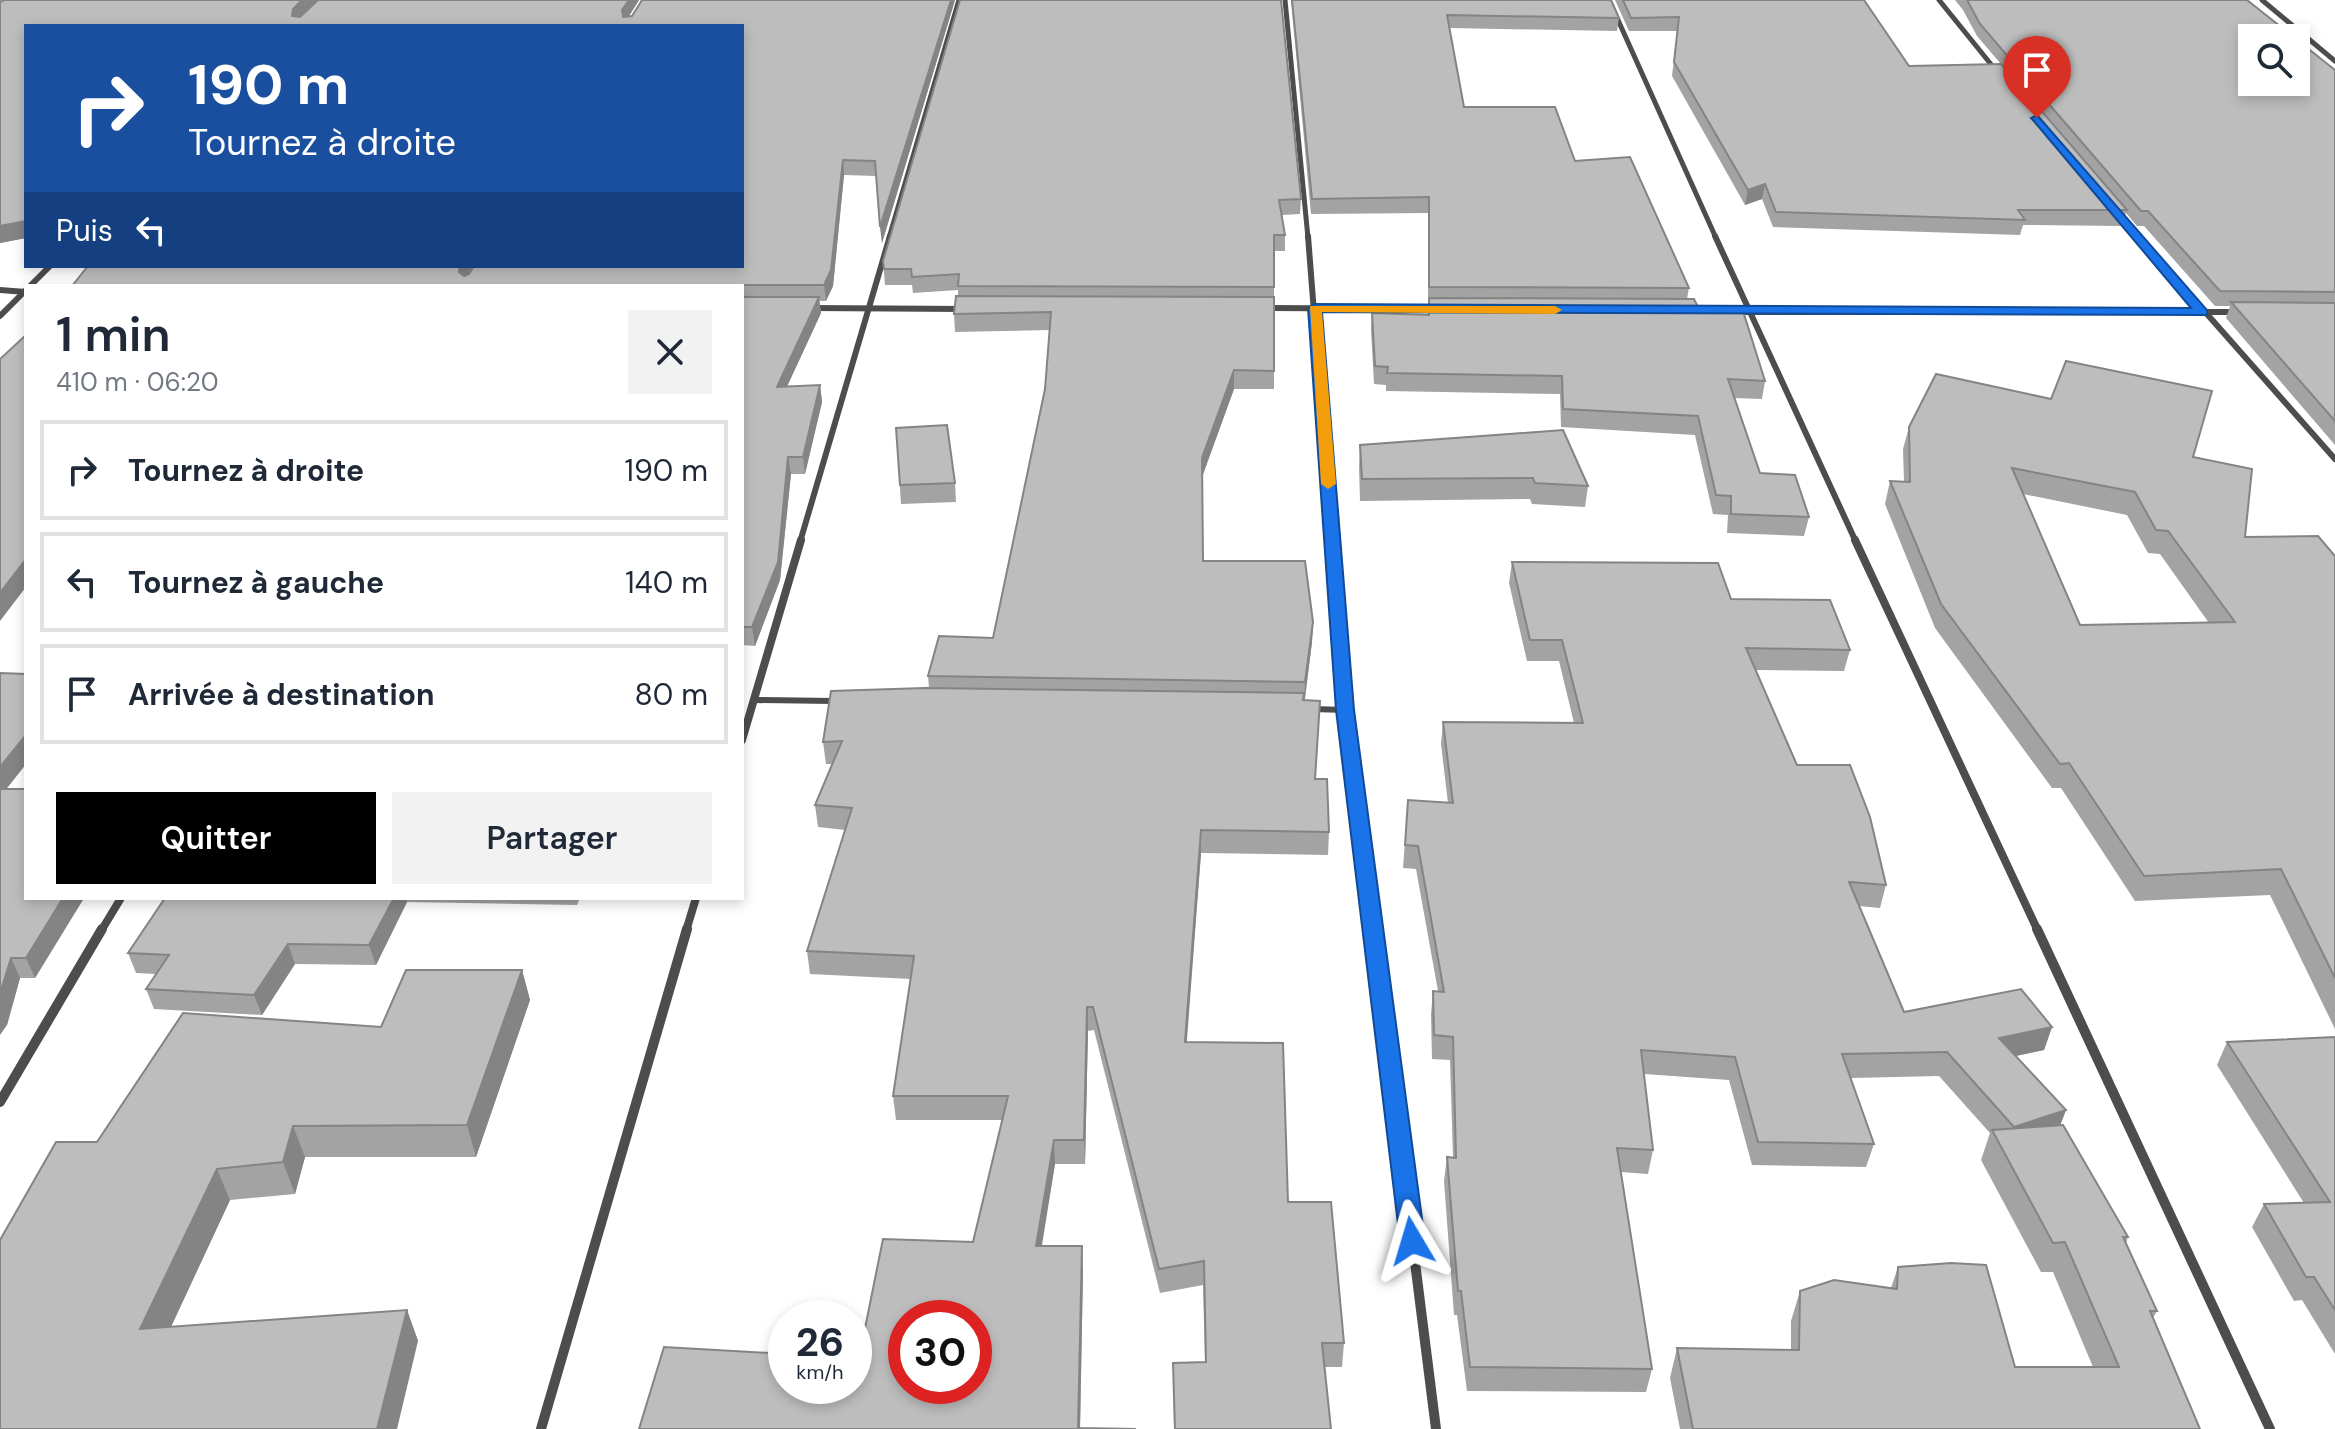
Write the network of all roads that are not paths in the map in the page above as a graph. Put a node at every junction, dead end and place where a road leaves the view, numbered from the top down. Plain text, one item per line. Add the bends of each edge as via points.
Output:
1 (959, 0) edge
2 (1285, 0) edge
3 (1609, 0) edge
4 (1939, 0) edge
5 (2262, 0) edge
6 (2335, 61) edge
7 (2006, 82) edge
8 (2109, 203) edge
9 (48, 268) edge
10 (32, 284) edge
11 (0, 290) edge
12 (24, 290) edge
13 (24, 292) edge
14 (805, 308) edge
15 (1251, 308) edge
16 (1315, 308) junction
17 (868, 309) junction
18 (980, 309) edge
19 (1439, 309) edge
20 (1718, 312) edge
21 (1749, 312) junction
22 (2202, 312) junction
23 (2246, 312) edge
24 (0, 316) edge
25 (2335, 459) edge
26 (754, 700) junction
27 (850, 702) edge
28 (1297, 709) edge
29 (1345, 710) junction
30 (744, 733) edge
31 (120, 900) edge
32 (695, 900) edge
33 (0, 1102) edge
34 (541, 1429) edge
35 (1436, 1429) edge
36 (2270, 1429) edge

1 - 17 street
2 - 16 street
3 - 21 street
4 - 7 street
5 - 6 street
8 - 22 street
9 - 10 street
11 - 12 street
13 - 24 street
14 - 17 street
15 - 16 street
16 - 19 street
16 - 29 street
17 - 18 street
17 - 26 street
20 - 21 street
21 - 22 street
21 - 36 street
22 - 23 street
22 - 25 street
26 - 27 lane
26 - 30 street
28 - 29 lane
29 - 35 street
31 - 33 street
32 - 34 street

